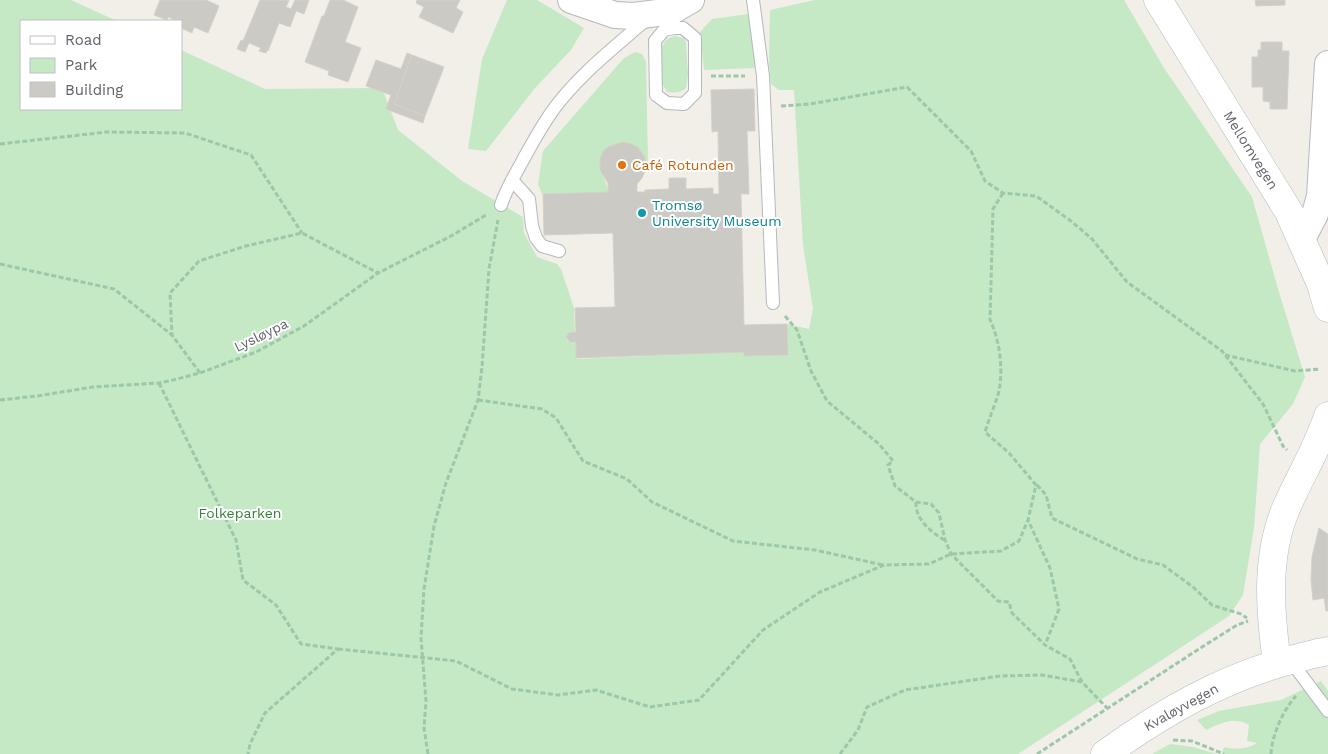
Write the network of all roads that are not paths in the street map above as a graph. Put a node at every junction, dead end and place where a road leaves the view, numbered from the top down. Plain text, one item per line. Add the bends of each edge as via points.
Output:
1 (571, 0) edge
2 (753, 0) edge
3 (1158, 0) edge
4 (599, 5) edge
5 (673, 13) edge
6 (1328, 64) edge
7 (512, 180) junction
8 (501, 205) road end
9 (1302, 239) junction
10 (559, 251) dead end
11 (773, 304) road end
12 (1328, 308) edge
13 (1328, 416) edge
14 (1328, 651) edge
15 (1283, 662) junction
16 (1328, 711) edge
17 (1105, 754) edge

1 - 4 street
2 - 11 lane via 763,76
3 - 9 street, Mellomvegen via 1289,212
4 - 5 street via 615,14
5 - 5 lane via 695,38 695,93 684,104 667,104 656,95 655,41
5 - 7 lane via 609,52 560,100
6 - 9 street via 1320,196
7 - 8 lane
7 - 10 lane via 529,199 536,238 542,246
9 - 12 street, Mellomvegen
13 - 15 street via 1287,506 1275,541 1271,616
14 - 15 street, Kvaløyvegen
15 - 16 lane via 1307,684
15 - 17 street, Kvaløyvegen via 1197,695

